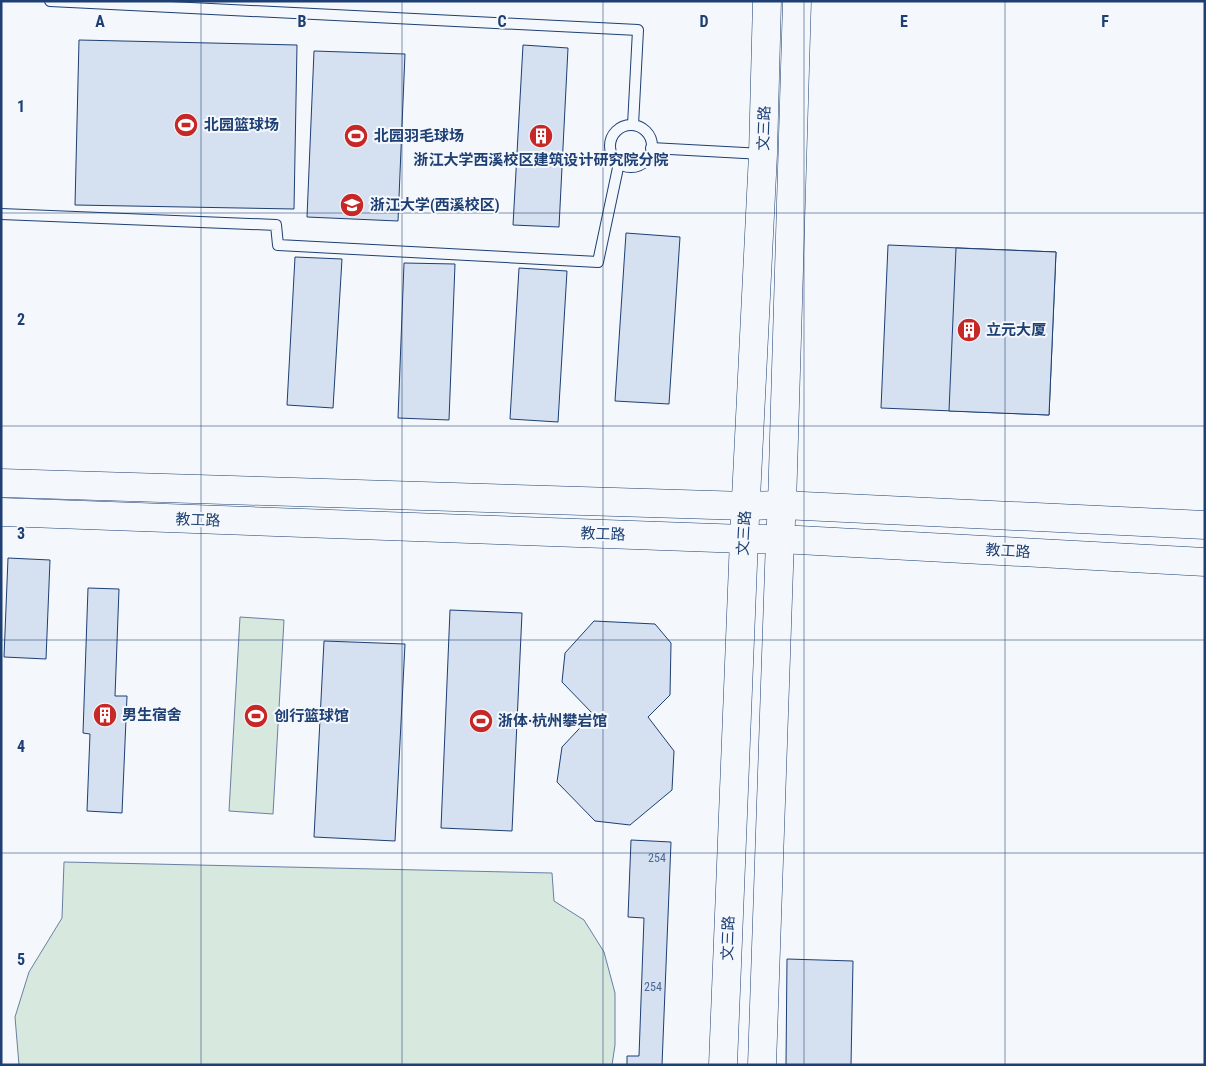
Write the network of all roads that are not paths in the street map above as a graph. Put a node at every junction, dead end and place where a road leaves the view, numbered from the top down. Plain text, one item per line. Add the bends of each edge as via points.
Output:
1 (50, 1) edge
2 (767, 1) edge
3 (797, 1) edge
4 (633, 125) junction
5 (651, 148) junction
6 (763, 154) junction
7 (619, 163) junction
8 (1, 214) edge
9 (1, 483) edge
10 (782, 504) junction
11 (746, 506) junction
12 (1, 512) edge
13 (1205, 525) edge
14 (744, 539) junction
15 (780, 539) junction
16 (1205, 562) edge
17 (723, 1065) edge
18 (762, 1065) edge

1 - 4 lane via 638,30
2 - 6 main road, 文三路
3 - 10 main road, 文三路
4 - 5 lane via 645,130
4 - 7 lane via 620,128 611,138 611,152
5 - 6 lane
5 - 7 lane via 645,161 639,165
6 - 11 main road, 文三路
7 - 8 lane via 598,262 278,245 276,225
9 - 11 main road, 教工路
10 - 11 main road, 教工路
10 - 13 main road, 教工路
10 - 15 main road, 文三路
11 - 14 main road, 文三路
12 - 14 main road, 教工路
14 - 15 main road, 教工路
14 - 17 main road, 文三路
15 - 16 main road, 教工路
15 - 18 main road, 文三路

